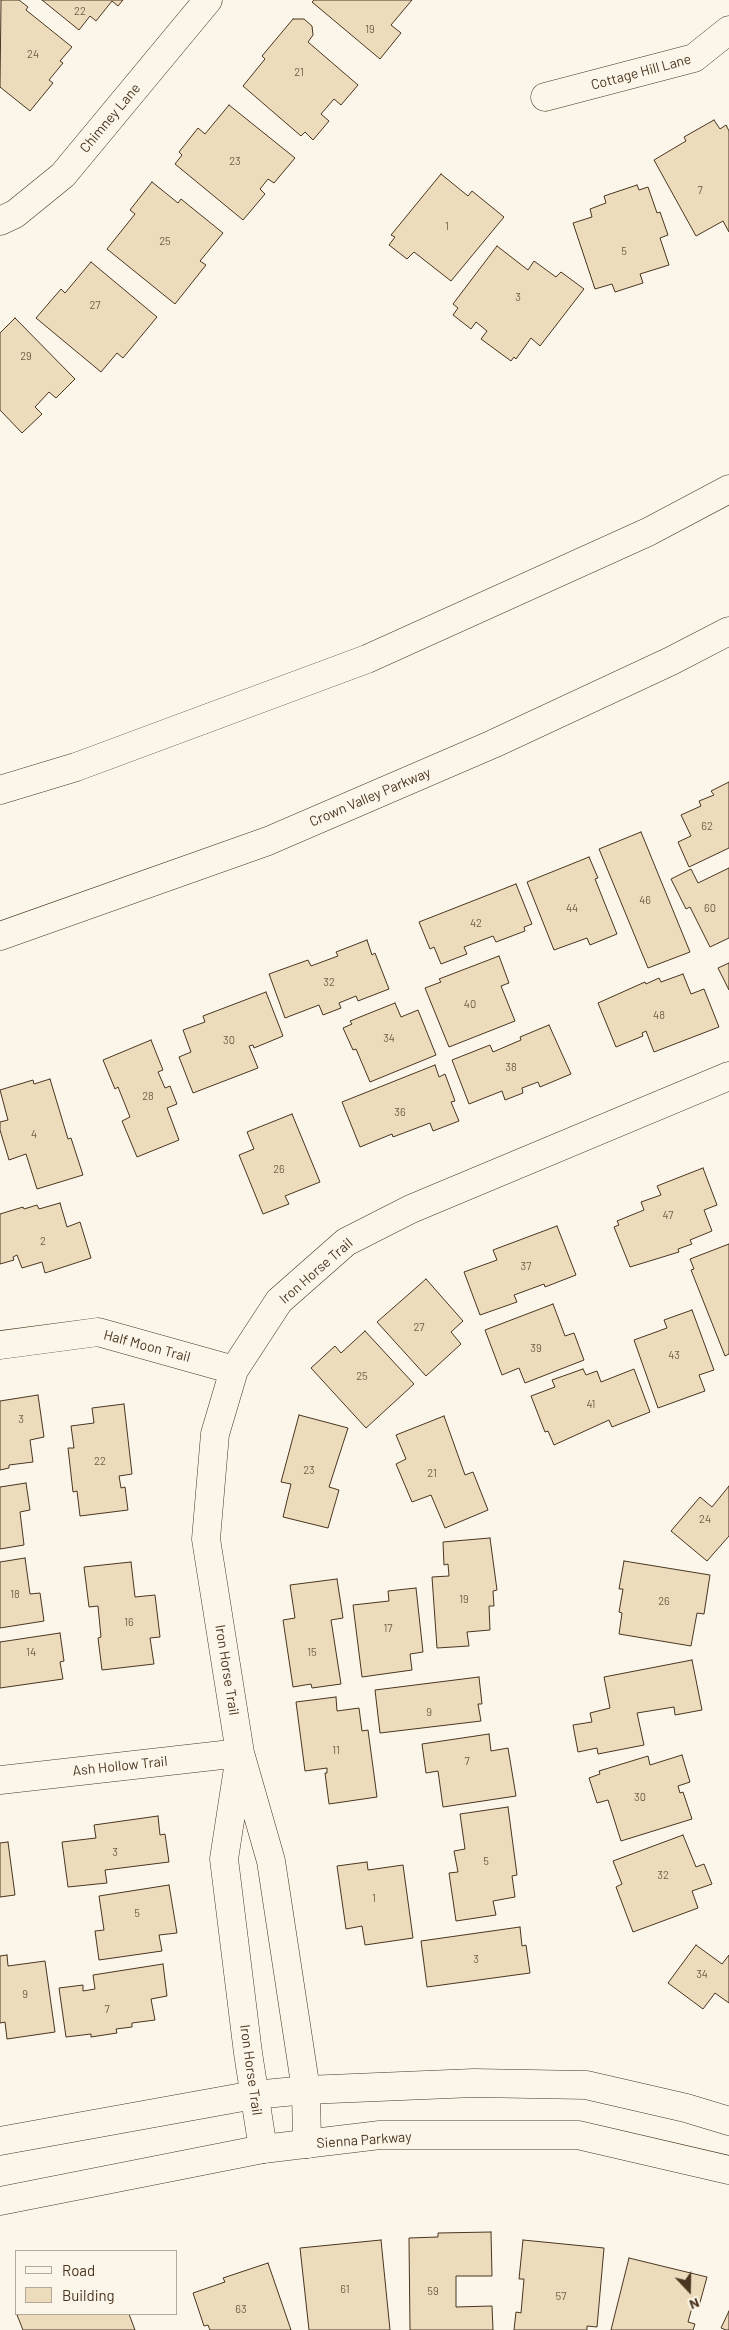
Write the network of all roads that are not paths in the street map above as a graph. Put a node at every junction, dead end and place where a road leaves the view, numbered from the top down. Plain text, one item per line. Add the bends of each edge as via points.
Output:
1 (208, 0) edge
2 (729, 30) edge
3 (545, 98) dead end
4 (0, 222) edge
5 (729, 489) edge
6 (729, 631) edge
7 (0, 790) edge
8 (0, 936) edge
9 (729, 1076) edge
10 (0, 1345) edge
11 (234, 1370) junction
12 (240, 1753) junction
13 (0, 1780) edge
14 (306, 2090) junction
15 (254, 2095) junction
16 (729, 2121) edge
17 (0, 2141) edge
18 (307, 2144) junction
19 (263, 2149) junction
20 (729, 2170) edge
21 (0, 2201) edge

1 - 4 main road, Chimney Lane via 62,175 15,214
2 - 3 main road, Cottage Hill Lane via 694,58
5 - 7 main road via 648,532 367,659 76,767
6 - 8 main road, Crown Valley Parkway via 493,744 268,840
9 - 11 main road, Iron Horse Trail via 411,1209 346,1242 279,1302
10 - 11 main road, Half Moon Trail via 98,1332
11 - 12 main road, Iron Horse Trail via 215,1434 206,1538
12 - 13 main road, Ash Hollow Trail
12 - 14 main road, Iron Horse Trail via 270,1862
12 - 15 main road, Iron Horse Trail via 224,1859
14 - 15 main road
14 - 16 main road via 474,2083 586,2086
14 - 18 main road, Iron Horse Trail
15 - 17 main road
15 - 19 main road, Iron Horse Trail
18 - 19 main road, Sienna Parkway
18 - 20 main road, Sienna Parkway via 380,2135 578,2135
19 - 21 main road, Sienna Parkway

